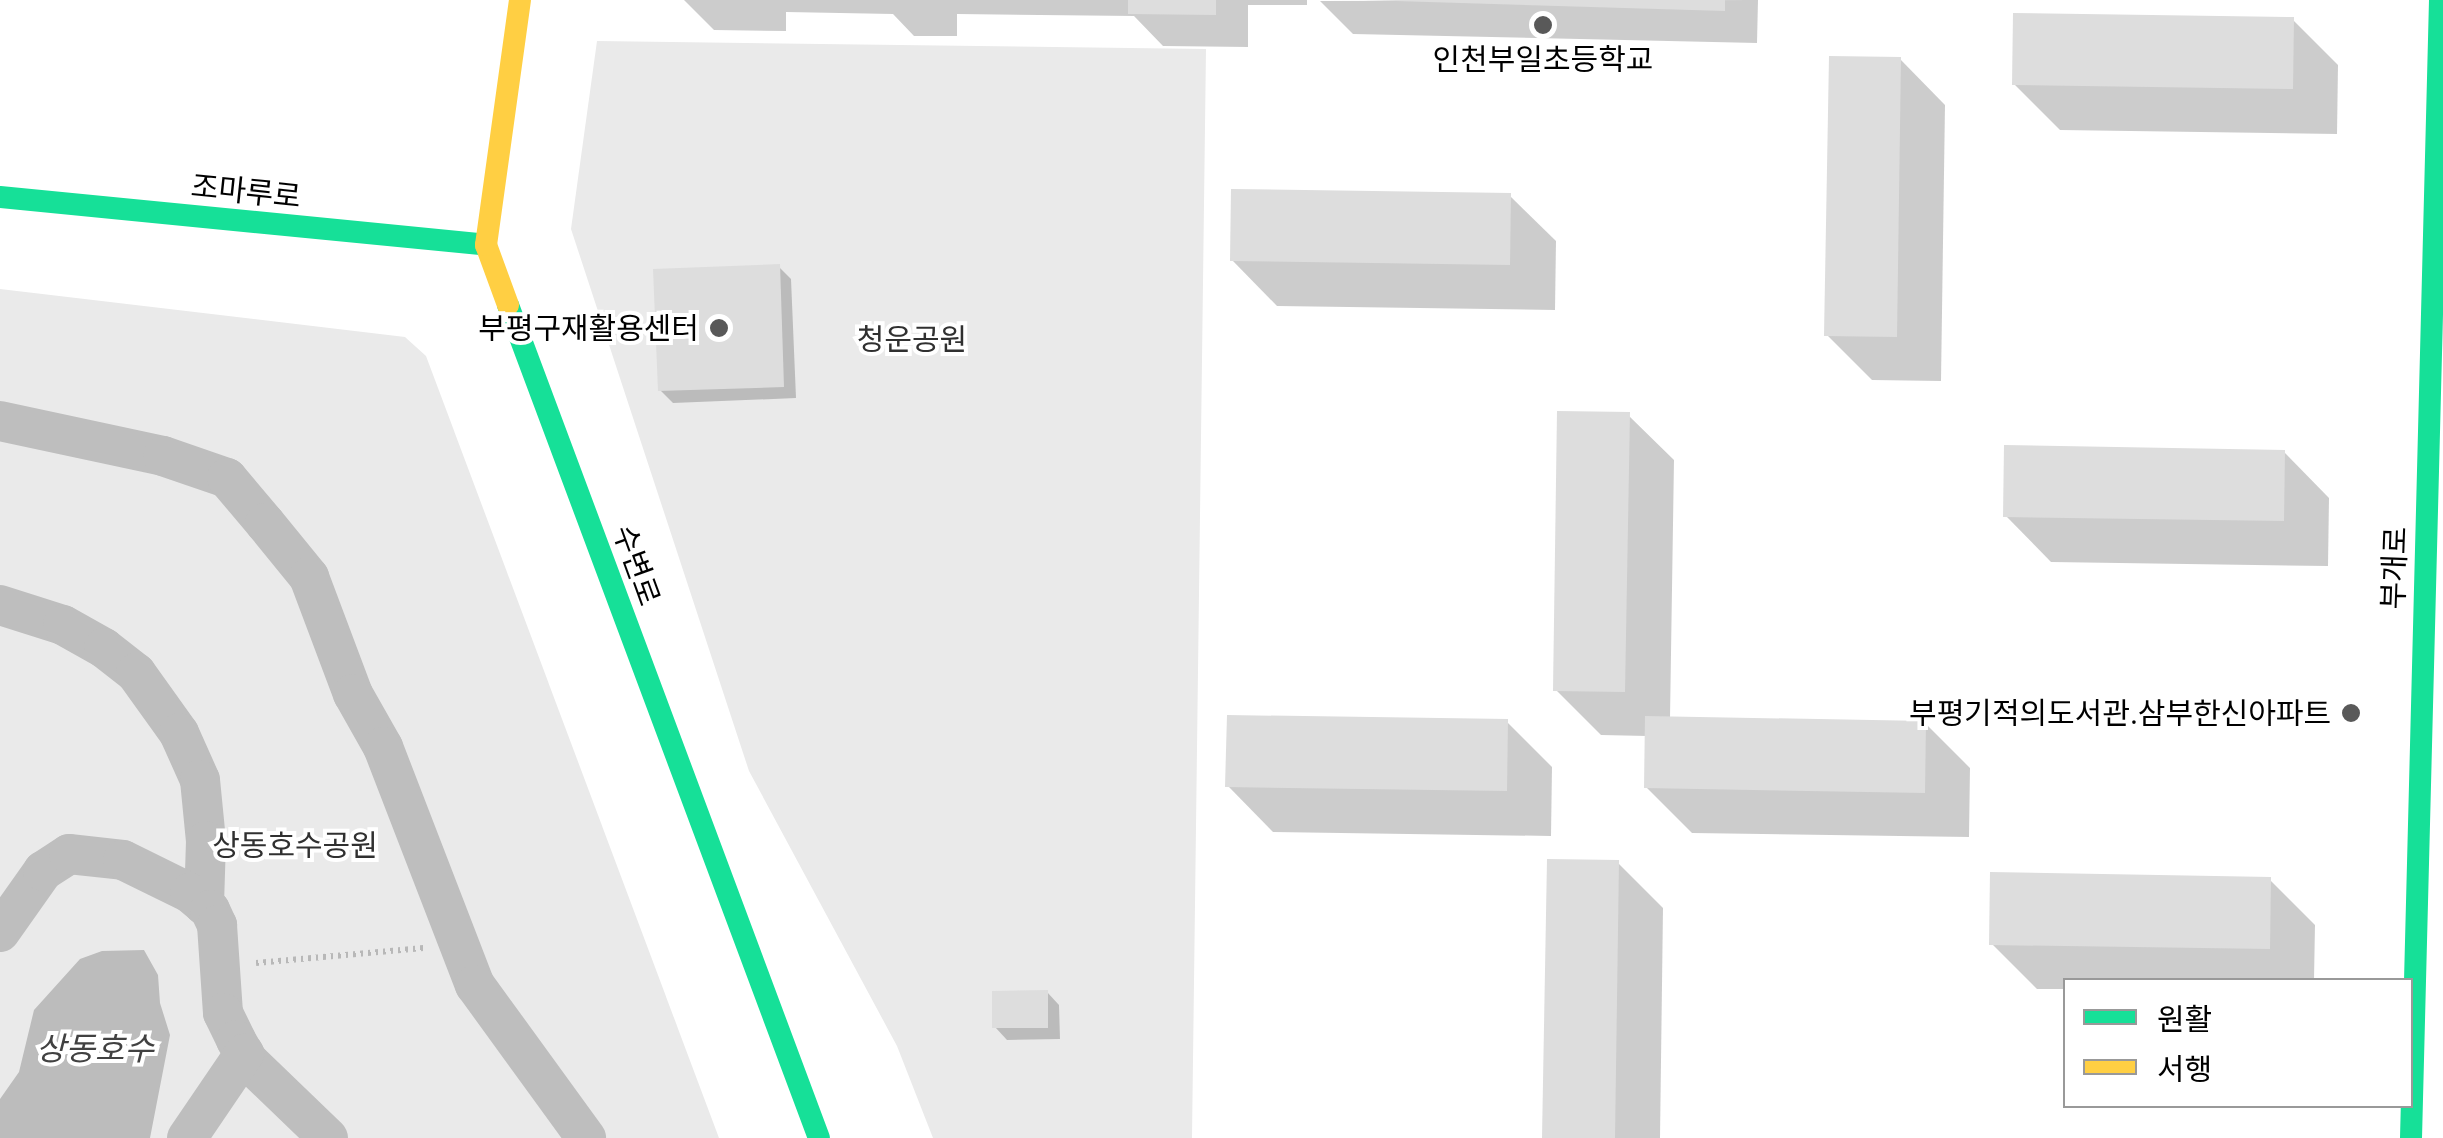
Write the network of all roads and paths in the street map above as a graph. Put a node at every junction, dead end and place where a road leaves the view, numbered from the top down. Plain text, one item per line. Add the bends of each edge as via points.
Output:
1 (520, 0) edge
2 (2440, 0) edge
3 (0, 197) edge
4 (486, 244) junction
5 (0, 421) edge
6 (0, 605) edge
7 (204, 905) junction
8 (0, 932) edge
9 (458, 941) junction
10 (220, 966) junction
11 (244, 1054) junction
12 (2413, 1097) edge
13 (2413, 1108) edge
14 (187, 1138) edge
15 (328, 1138) edge
16 (586, 1138) edge
17 (819, 1138) edge
18 (2412, 1138) edge

1 - 4 street, 수변로
2 - 12 street, 부개로
3 - 4 street, 조마루로
4 - 17 street, 수변로
5 - 9 street via 162,456 228,478 308,577
6 - 7 street via 63,625 104,648 136,673 180,733 200,780
7 - 8 street via 123,860 69,854 42,870
7 - 10 street via 217,925
9 - 10 path
9 - 16 street via 475,986
10 - 11 street via 223,1013
11 - 14 street
11 - 15 street
13 - 18 street, 부개로

